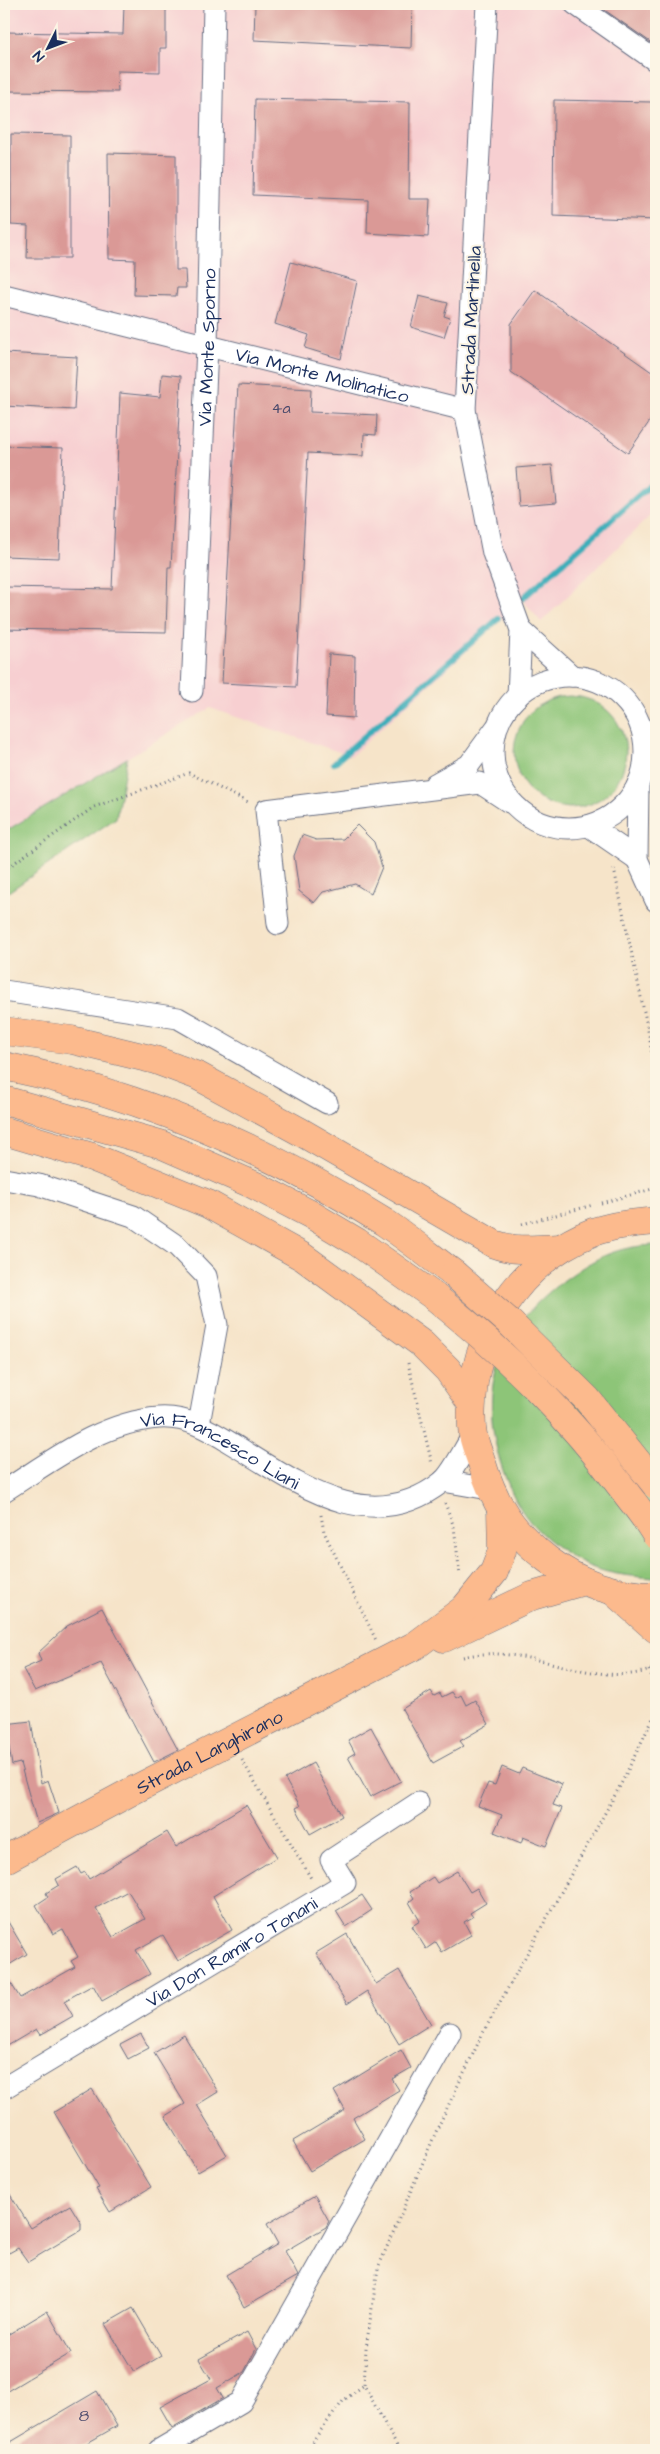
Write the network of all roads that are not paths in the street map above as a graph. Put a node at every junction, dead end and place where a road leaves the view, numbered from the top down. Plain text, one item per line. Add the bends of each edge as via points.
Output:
1 (214, 4) edge
2 (487, 4) edge
3 (575, 4) edge
4 (656, 61) edge
5 (4, 295) edge
6 (207, 346) junction
7 (465, 410) junction
8 (521, 630) junction
9 (572, 676) junction
10 (192, 692) dead end
11 (518, 696) junction
12 (498, 726) junction
13 (638, 784) junction
14 (424, 790) junction
15 (514, 805) junction
16 (588, 826) junction
17 (637, 859) junction
18 (656, 901) edge
19 (278, 924) dead end
20 (4, 991) edge
21 (4, 1030) edge
22 (4, 1066) edge
23 (4, 1100) edge
24 (327, 1103) dead end
25 (4, 1131) edge
26 (4, 1179) edge
27 (656, 1221) edge
28 (560, 1248) junction
29 (471, 1403) junction
30 (199, 1424) junction
31 (473, 1435) junction
32 (440, 1483) junction
33 (656, 1485) edge
34 (4, 1491) edge
35 (495, 1500) junction
36 (656, 1535) edge
37 (584, 1581) junction
38 (613, 1591) junction
39 (656, 1596) edge
40 (656, 1629) edge
41 (416, 1645) junction
42 (418, 1803) dead end
43 (4, 1860) edge
44 (450, 2032) dead end
45 (4, 2088) edge
46 (159, 2450) edge

1 - 6 street, Via Monte Sporno
2 - 7 street, Strada Martinella
3 - 4 street
5 - 6 street, Via Monte Molinatico
6 - 7 street, Via Monte Molinatico
6 - 10 street, Via Monte Sporno
7 - 8 street, Strada Martinella via 493,553
8 - 9 street, Strada Martinella
8 - 11 street, Strada Martinella
9 - 11 street, Strada Martinella via 552,678
9 - 13 street, Strada Martinella via 596,681 618,694 634,713 643,736 645,760
11 - 12 street, Strada Martinella
12 - 14 street via 469,765
12 - 15 street, Strada Martinella via 493,747 494,768
13 - 16 street, Strada Martinella via 626,803 609,817
13 - 17 street, Strada Martinella
14 - 15 street via 480,783
14 - 19 street via 266,810
15 - 16 street, Strada Martinella via 530,818 549,826
16 - 17 street
17 - 18 street, Strada Martinella
20 - 24 street via 178,1018
21 - 28 main road via 72,1040 155,1060 198,1076 494,1244 504,1248
22 - 33 main road, bridge via 53,1076 127,1098 220,1134 323,1186 385,1223 454,1274 509,1322 587,1399
23 - 36 main road, bridge via 160,1144 254,1185 357,1242 435,1297 517,1366 602,1460
25 - 29 main road via 92,1157 208,1204 303,1256 422,1344 448,1370
26 - 30 street via 38,1185 133,1216 177,1246 206,1276 217,1325
27 - 28 main road, Strada Langhirano via 629,1223 593,1232
28 - 29 main road, Strada Langhirano via 524,1278 496,1314 478,1357
29 - 31 main road, Strada Langhirano
30 - 32 street, Via Francesco Liani via 318,1495 362,1508 410,1502
30 - 34 street, Via Francesco Liani via 160,1418 102,1430
31 - 32 street, Via Francesco Liani
31 - 35 main road, Strada Langhirano
32 - 35 street
35 - 37 main road, Strada Langhirano via 517,1532 537,1551
35 - 41 main road, Strada Langhirano via 502,1551 494,1572 464,1609
37 - 38 main road, Strada Langhirano
37 - 41 main road, Strada Langhirano via 532,1596 441,1639
38 - 39 main road, Strada Langhirano
38 - 40 main road
41 - 43 main road, Strada Langhirano
42 - 45 street, Via Don Ramiro Tonani via 330,1860 345,1883
44 - 46 street via 241,2402

